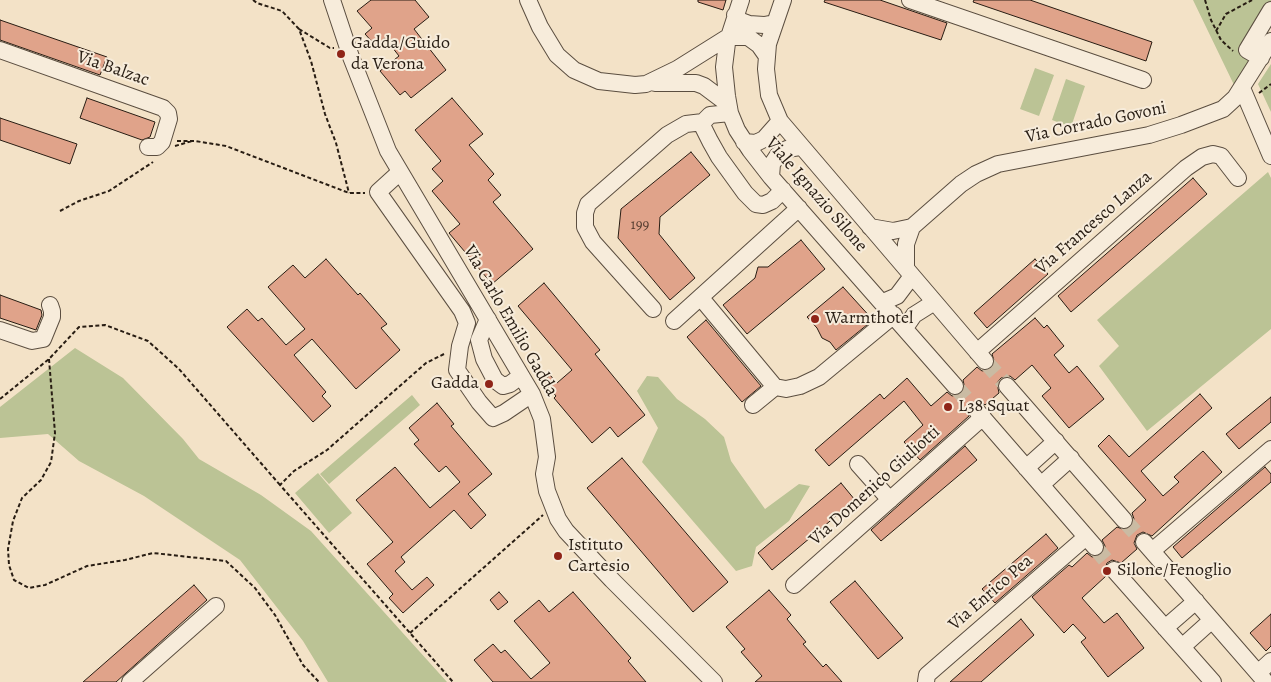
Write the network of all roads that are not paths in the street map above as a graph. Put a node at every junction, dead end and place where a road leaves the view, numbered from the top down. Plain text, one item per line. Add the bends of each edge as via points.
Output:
1 (332, 0) edge
2 (528, 0) edge
3 (783, 0) edge
4 (910, 0) edge
5 (738, 8) edge
6 (1271, 10) edge
7 (775, 23) junction
8 (728, 37) junction
9 (1271, 42) edge
10 (0, 50) edge
11 (766, 55) junction
12 (1260, 58) junction
13 (1142, 80) dead end
14 (646, 84) junction
15 (1242, 88) junction
16 (729, 108) junction
17 (780, 121) junction
18 (703, 122) junction
19 (744, 142) junction
20 (800, 147) junction
21 (160, 149) road end
22 (1271, 156) edge
23 (400, 172) junction
24 (771, 177) junction
25 (1238, 178) dead end
26 (783, 190) junction
27 (798, 208) junction
28 (870, 227) junction
29 (912, 227) junction
30 (909, 272) junction
31 (463, 279) junction
32 (448, 290) junction
33 (701, 298) junction
34 (883, 302) junction
35 (933, 303) junction
36 (50, 306) dead end
37 (653, 310) dead end
38 (488, 319) junction
39 (674, 321) dead end
40 (900, 322) junction
41 (0, 330) edge
42 (981, 357) joint
43 (521, 376) junction
44 (955, 386) tunnel mouth
45 (1007, 386) tunnel mouth
46 (775, 387) junction
47 (532, 394) junction
48 (753, 405) dead end
49 (1056, 441) junction
50 (1271, 449) edge
51 (1071, 458) junction
52 (858, 464) dead end
53 (1026, 468) junction
54 (1041, 485) junction
55 (890, 500) junction
56 (1124, 520) tunnel mouth
57 (1114, 570) tunnel mouth
58 (794, 585) dead end
59 (1196, 601) junction
60 (216, 606) dead end
61 (1212, 620) junction
62 (1165, 628) junction
63 (1182, 647) junction
64 (1271, 661) edge
65 (130, 682) edge
66 (714, 682) edge
67 (926, 682) edge
68 (1212, 682) edge

1 - 23 street, Via Carlo Emilio Gadda via 388,151
2 - 14 street via 550,44 574,70 598,81
3 - 7 street, Viale Ignazio Silone
4 - 13 street
5 - 7 street via 741,21 764,25
5 - 8 street, Viale Ignazio Silone
6 - 12 street via 1247,50
7 - 11 street, Viale Ignazio Silone
8 - 11 street via 748,37
8 - 14 street
8 - 16 street, Viale Ignazio Silone via 724,66
9 - 12 street, Via Corrado Govoni
10 - 21 street, Via Balzac via 163,108 169,119
11 - 17 street, Viale Ignazio Silone via 767,88
12 - 15 street, Via Corrado Govoni
14 - 16 street via 696,83
15 - 22 street
15 - 29 street, Via Corrado Govoni via 1223,109 1171,128 988,168 961,184
16 - 18 street via 710,115
16 - 19 street, Viale Ignazio Silone
17 - 19 street via 764,139 756,143
17 - 20 street, Viale Ignazio Silone
18 - 26 street via 719,157 756,204 772,201
18 - 37 street via 686,124 667,135 588,204 585,213 588,235
19 - 24 street, Viale Ignazio Silone
20 - 24 street via 787,149 778,155 772,164
20 - 28 street, Viale Ignazio Silone
23 - 31 street, Via Carlo Emilio Gadda
23 - 32 street via 378,192
24 - 26 street, Viale Ignazio Silone
25 - 42 street, Via Francesco Lanza via 1221,156 1213,154 1186,168
26 - 27 street, Viale Ignazio Silone
27 - 33 street
27 - 34 street, Viale Ignazio Silone
28 - 29 street via 893,231
28 - 30 street, Viale Ignazio Silone
29 - 30 street via 906,244
30 - 34 street via 897,296
30 - 35 street, Viale Ignazio Silone
31 - 32 street
31 - 38 street, Via Carlo Emilio Gadda
32 - 47 street via 467,323 457,370 479,402 493,418
33 - 39 street
33 - 46 street
34 - 40 street, Viale Ignazio Silone
35 - 40 street
35 - 42 street, Viale Ignazio Silone
36 - 41 street via 52,317 43,339 32,341
38 - 43 street, Via Carlo Emilio Gadda
38 - 43 street via 479,340 495,380 503,386
40 - 44 street, Viale Ignazio Silone
40 - 46 street via 819,377 800,386
43 - 47 street, Via Carlo Emilio Gadda
45 - 49 street
46 - 48 street
47 - 66 street, Via Carlo Emilio Gadda via 546,437 544,474 552,507 566,531
49 - 51 street
49 - 53 street
50 - 59 street via 1148,547
51 - 54 street
51 - 56 street
52 - 55 street
53 - 54 street
53 - 55 street, Via Domenico Giuliotti via 980,414
54 - 67 street, Via Enrico Pea via 1090,542 927,675
55 - 58 street, Via Domenico Giuliotti
57 - 62 street
59 - 61 street
59 - 62 street
60 - 65 street
61 - 63 street
61 - 64 street via 1261,676
62 - 63 street
63 - 68 street

